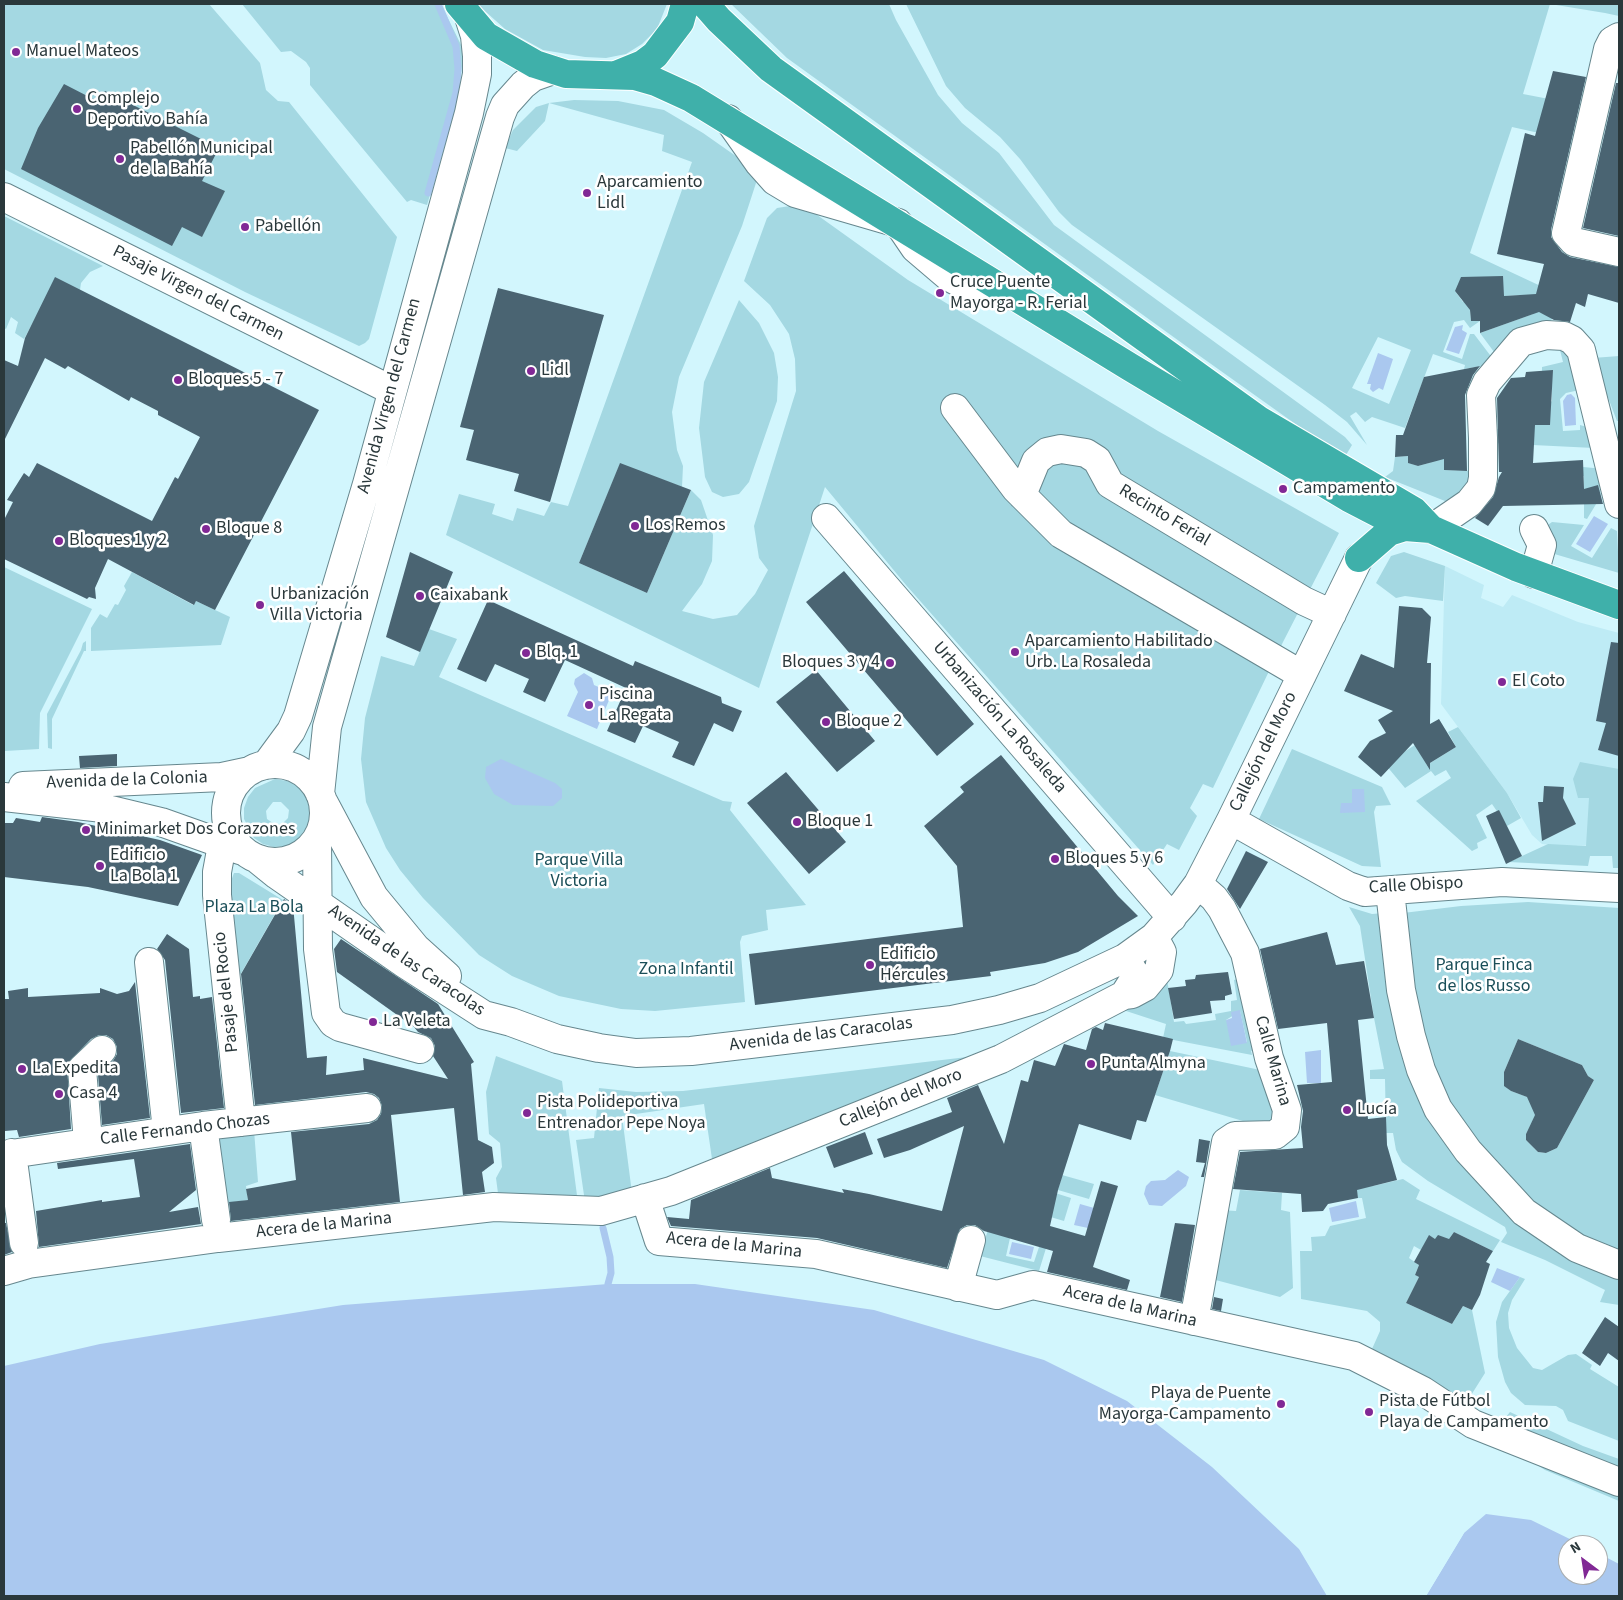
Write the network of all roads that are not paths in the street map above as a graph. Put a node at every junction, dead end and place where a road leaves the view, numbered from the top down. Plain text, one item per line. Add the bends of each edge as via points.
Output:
1 (685, 4) edge
2 (705, 4) edge
3 (464, 10) edge
4 (1619, 37) edge
5 (553, 70) junction
6 (614, 75) junction
7 (4, 197) edge
8 (1619, 252) edge
9 (391, 390) junction
10 (955, 408) dead end
11 (1022, 495) junction
12 (1349, 498) junction
13 (1619, 504) edge
14 (826, 518) dead end
15 (1418, 528) junction
16 (1534, 529) dead end
17 (1360, 558) junction
18 (1534, 574) junction
19 (1619, 606) edge
20 (1332, 614) junction
21 (1302, 675) junction
22 (258, 768) junction
23 (4, 787) edge
24 (4, 797) edge
25 (321, 797) junction
26 (1231, 820) junction
27 (317, 840) junction
28 (239, 848) junction
29 (1198, 884) junction
30 (1619, 888) edge
31 (1390, 891) junction
32 (318, 902) junction
33 (1163, 928) junction
34 (1125, 958) junction
35 (148, 962) dead end
36 (1124, 994) junction
37 (511, 1022) junction
38 (420, 1049) dead end
39 (102, 1050) dead end
40 (367, 1108) dead end
41 (241, 1122) junction
42 (203, 1126) junction
43 (167, 1131) junction
44 (88, 1142) junction
45 (8, 1154) edge
46 (658, 1195) junction
47 (216, 1220) dead end
48 (971, 1240) dead end
49 (24, 1243) dead end
50 (1619, 1265) edge
51 (4, 1271) edge
52 (958, 1287) junction
53 (1194, 1321) junction
54 (1619, 1482) edge

1 - 6 highway via 680,22 655,55 643,64
2 - 15 highway via 779,75 1259,420 1414,511
3 - 5 highway via 496,43 534,64
3 - 9 street, Avenida Virgen del Carmen via 477,51 474,93
4 - 8 street via 1612,40 1608,49 1566,233 1574,242
5 - 6 highway via 582,75
5 - 25 street, Avenida Virgen del Carmen via 533,77 523,85 505,105 500,117 327,726
6 - 12 highway via 656,82 728,119
7 - 9 street, Pasaje Virgen del Carmen
9 - 22 street, Avenida Virgen del Carmen via 367,484 298,716 286,738
10 - 11 street
11 - 20 street, Recinto Ferial via 1036,461 1047,452 1061,449 1086,453 1097,460 1110,484 1304,601
11 - 21 street via 1061,534
12 - 15 highway
12 - 17 highway via 1361,518
13 - 15 street via 1579,345 1564,336 1546,335 1521,342 1486,382 1481,395 1481,488 1469,503
14 - 33 street, Urbanización La Rosaleda
15 - 17 highway via 1389,532
15 - 18 highway
16 - 18 street via 1542,545
17 - 20 street, Callejón del Moro
18 - 19 highway
20 - 21 street, Callejón del Moro
21 - 26 street, Callejón del Moro
22 - 23 street, Avenida de la Colonia via 222,777
22 - 25 street via 282,764 297,768 309,777
22 - 28 street via 238,781 229,796 226,813
24 - 28 street, Avenida de la Colonia via 103,808 161,822
25 - 27 street via 324,814
25 - 37 street, Avenida de las Caracolas via 374,897 393,922 451,979
26 - 29 street, Callejón del Moro
26 - 31 street, Calle Obispo via 1348,886 1365,892
27 - 28 street via 295,858 282,862
27 - 32 street
28 - 32 street, Avenida de las Caracolas
28 - 41 street, Pasaje del Rocio via 217,872 220,932
29 - 33 street, Callejón del Moro
29 - 53 street, Calle Marina via 1214,898 1245,953 1269,1058 1285,1099 1287,1119 1281,1132 1275,1135 1231,1137 1224,1145
30 - 31 street, Calle Obispo via 1502,882
31 - 50 street via 1401,990 1411,1036 1438,1109 1468,1151 1524,1212 1577,1248
32 - 37 street, Avenida de las Caracolas via 484,1015
32 - 38 street via 318,949 329,1018 340,1027
33 - 34 street, Callejón del Moro
33 - 36 street, Callejón del Moro via 1159,970 1145,987 1132,994
34 - 36 street via 1135,978
34 - 37 street, Avenida de las Caracolas via 1040,998 952,1020 692,1050 636,1054 558,1039
35 - 43 street
36 - 46 street, Callejón del Moro via 1002,1059
39 - 44 street via 84,1065 81,1073
40 - 41 street, Calle Fernando Chozas
41 - 42 street, Calle Fernando Chozas
42 - 43 street, Calle Fernando Chozas
42 - 47 street
43 - 44 street, Calle Fernando Chozas
44 - 45 street, Calle Fernando Chozas
45 - 49 street
46 - 51 street, Acera de la Marina via 600,1211 494,1207 28,1264
46 - 52 street, Acera de la Marina via 659,1241 816,1254
48 - 52 street
52 - 53 street, Acera de la Marina via 997,1295 1033,1285
53 - 54 street, Acera de la Marina via 1354,1356 1423,1391 1474,1424

